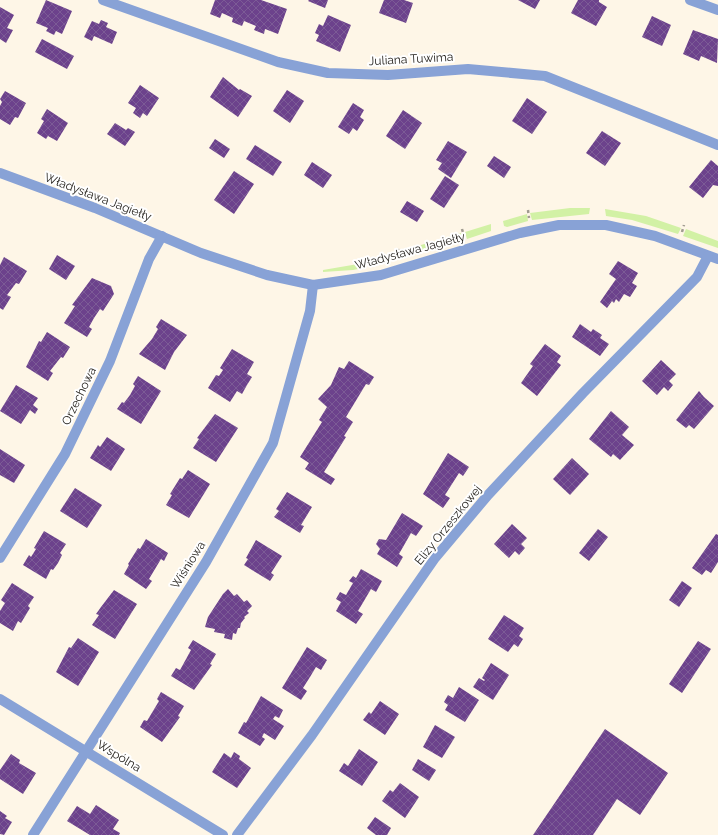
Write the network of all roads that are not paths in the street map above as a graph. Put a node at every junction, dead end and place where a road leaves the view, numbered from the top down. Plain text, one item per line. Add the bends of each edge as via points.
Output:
1 (103, 0) edge
2 (690, 0) edge
3 (718, 10) edge
4 (718, 145) edge
5 (0, 173) edge
6 (162, 236) junction
7 (713, 258) edge
8 (313, 285) junction
9 (0, 558) edge
10 (0, 699) edge
11 (85, 750) junction
12 (33, 835) edge
13 (223, 835) edge
14 (237, 835) edge

1 - 4 street, Juliana Tuwima via 278,62 328,73 388,75 468,70 545,76
2 - 3 street
5 - 6 street, Władysława Jagiełły
6 - 8 street, Władysława Jagiełły via 202,253 267,275
6 - 9 street, Orzechowa via 149,259 110,361 65,454
7 - 8 street, Władysława Jagiełły via 655,236 606,225 559,225 520,233 381,275
7 - 14 street, Elizy Orzeszkowej via 698,277 583,393 488,495 435,558 312,735
8 - 11 street, Wiśniowa via 310,311 272,443 206,562
10 - 11 street, Wspólna
11 - 12 street, Wiśniowa
11 - 13 street, Wspólna

